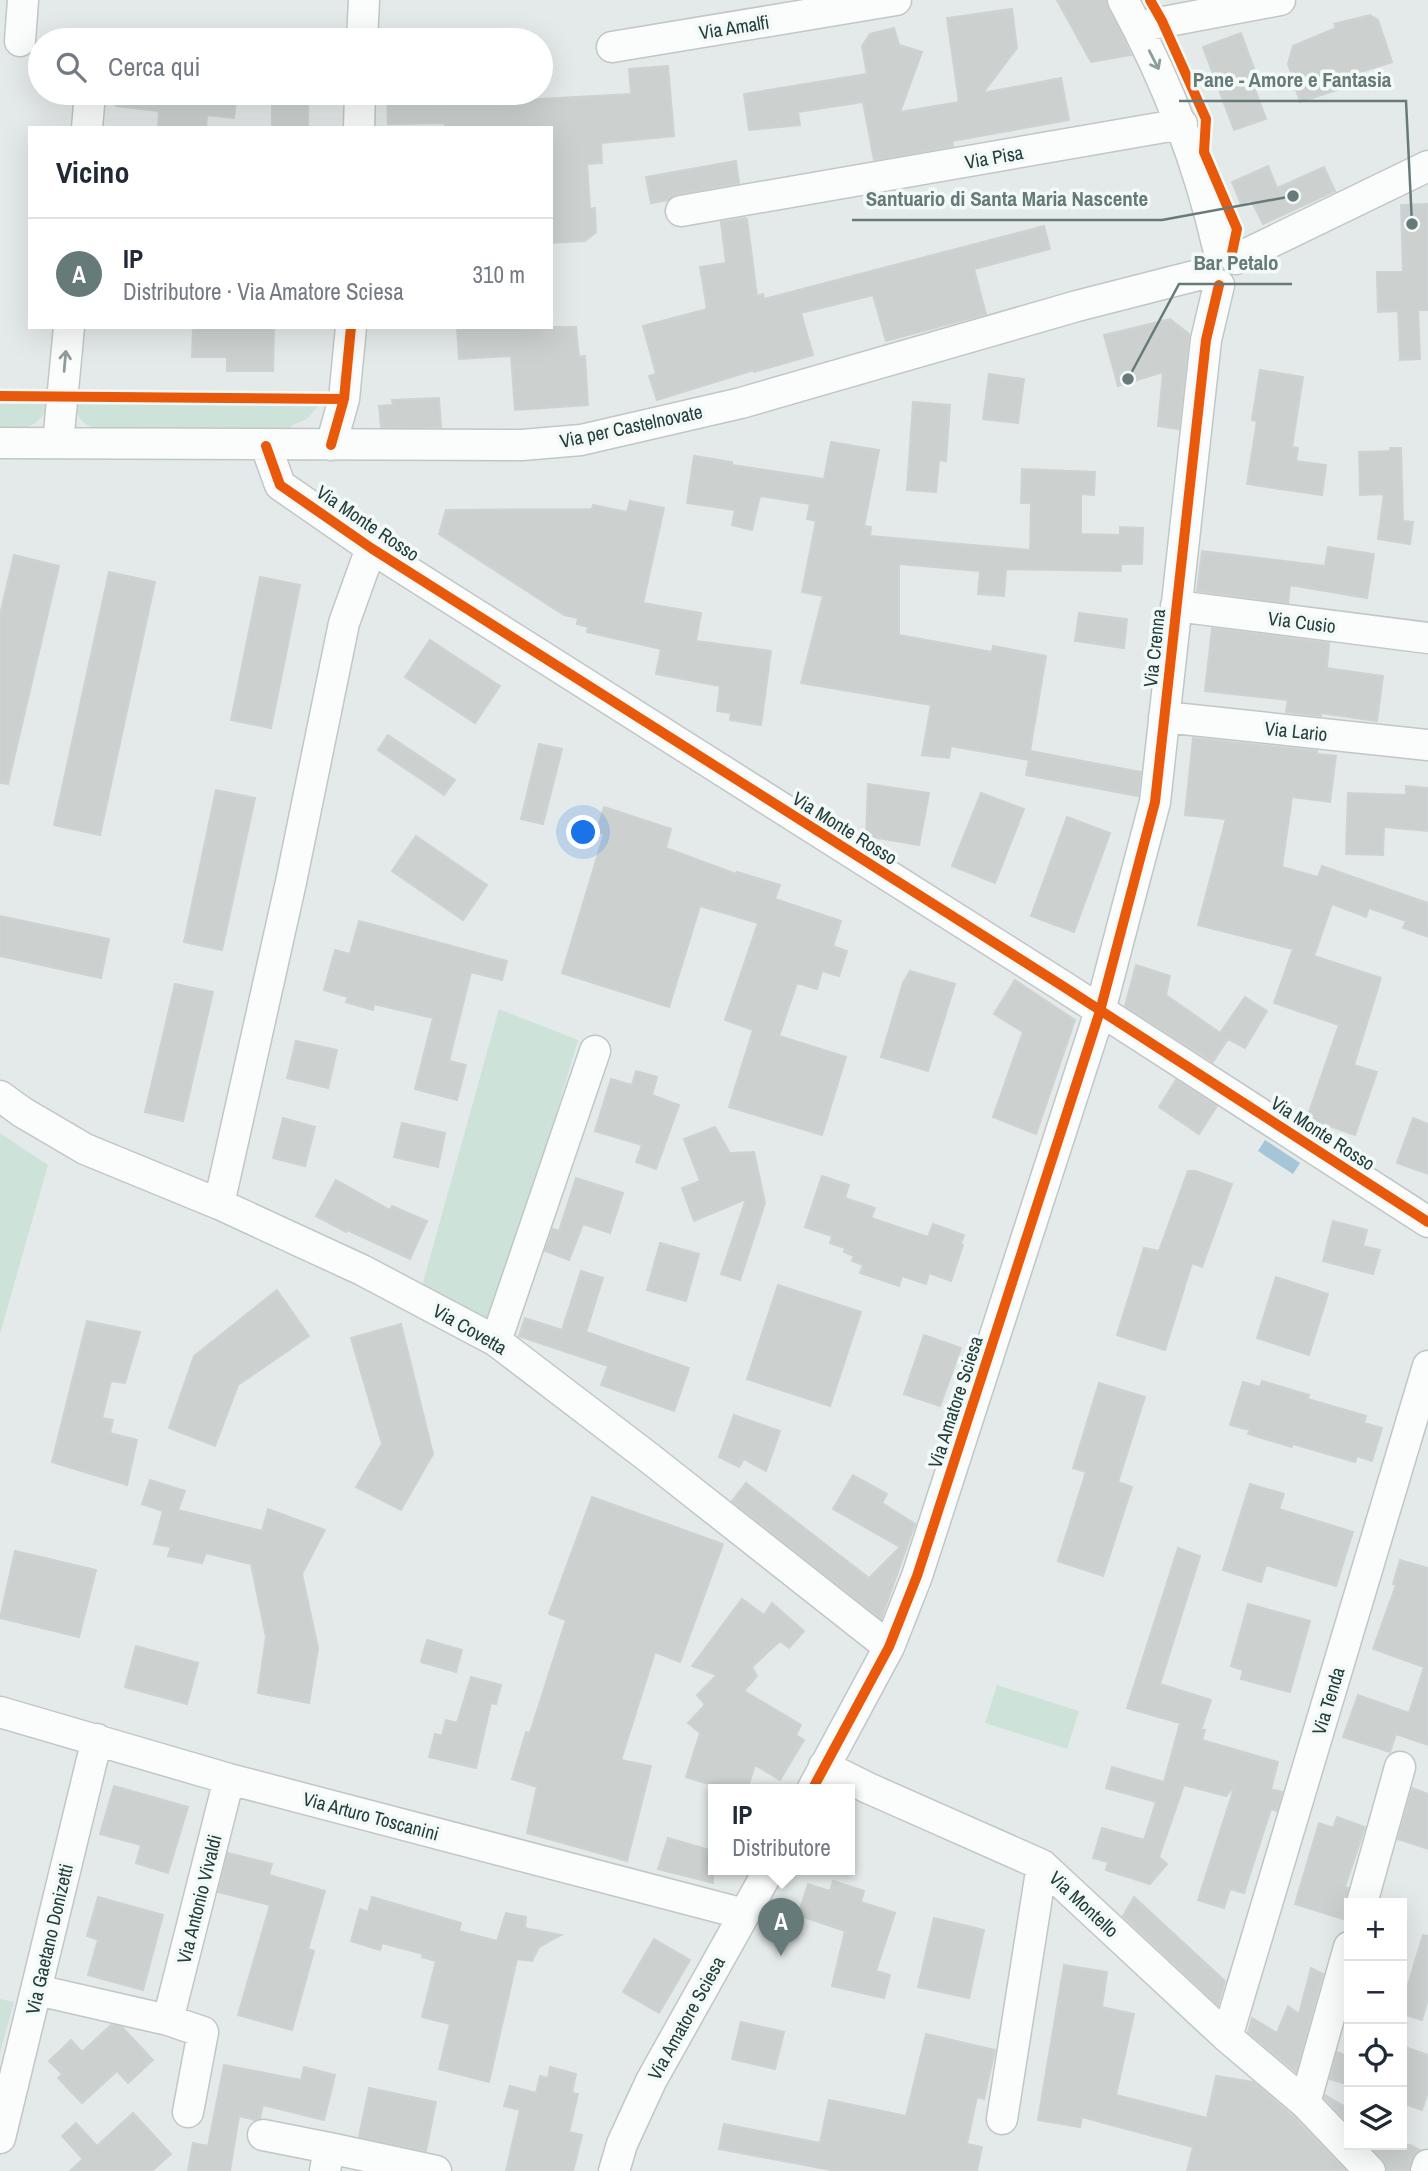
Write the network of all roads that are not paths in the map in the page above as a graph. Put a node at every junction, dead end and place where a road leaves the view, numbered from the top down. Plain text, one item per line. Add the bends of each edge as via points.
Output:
1 (23, 0) edge
2 (363, 0) edge
3 (897, 0) edge
4 (1123, 0) edge
5 (1280, 0) edge
6 (1137, 27) junction
7 (362, 28) edge
8 (20, 41) edge
9 (612, 47) dead end
10 (89, 105) edge
11 (360, 105) edge
12 (1182, 124) junction
13 (87, 126) edge
14 (359, 126) edge
15 (1428, 166) edge
16 (681, 211) dead end
17 (1227, 253) junction
18 (1210, 279) junction
19 (69, 329) edge
20 (351, 329) edge
21 (0, 443) edge
22 (58, 443) junction
23 (331, 445) junction
24 (266, 446) junction
25 (371, 548) junction
26 (1176, 606) junction
27 (1428, 638) edge
28 (1164, 717) junction
29 (1428, 745) edge
30 (1100, 1011) junction
31 (595, 1051) dead end
32 (0, 1096) edge
33 (219, 1204) junction
34 (1428, 1222) edge
35 (495, 1340) junction
36 (1428, 1366) edge
37 (889, 1647) junction
38 (0, 1712) edge
39 (97, 1739) junction
40 (1400, 1767) dead end
41 (818, 1778) edge
42 (229, 1779) junction
43 (848, 1784) edge
44 (855, 1785) edge
45 (1042, 1865) junction
46 (766, 1875) edge
47 (1363, 1898) edge
48 (744, 1914) junction
49 (1345, 1961) edge
50 (37, 1990) junction
51 (168, 2020) junction
52 (1227, 2037) junction
53 (1305, 2103) junction
54 (188, 2112) dead end
55 (1002, 2119) dead end
56 (263, 2135) dead end
57 (0, 2138) edge
58 (327, 2160) edge
59 (1428, 2165) edge
60 (436, 2171) edge
61 (614, 2171) edge
62 (1370, 2171) edge
63 (1426, 2171) edge

1 - 8 street
2 - 7 street
3 - 9 street, Via Amalfi
4 - 6 street
5 - 6 street
6 -> 12 street
10 - 13 street
11 - 14 street
12 - 16 street, Via Pisa
12 - 17 street
15 - 17 street
17 - 18 street via 1236,274 1232,280
18 - 23 street, Via per Castelnovate via 1077,306 741,403 581,440 522,445
18 - 26 street, Via Crenna
22 -> 19 street
20 - 23 street via 344,399
21 - 22 street, Via per Castelnovate
22 - 24 street, Via per Castelnovate
23 - 24 street, Via per Castelnovate
24 - 25 street, Via Monte Rosso via 280,485
25 - 30 street, Via Monte Rosso
25 - 33 street via 344,623
26 - 27 street, Via Cusio
26 - 28 street, Via Crenna
28 - 29 street, Via Lario
28 - 30 street, Via Crenna via 1155,802
30 - 34 street, Via Monte Rosso
30 - 37 street, Via Amatore Sciesa via 918,1576
31 - 35 street
32 - 33 street, Via Covetta via 85,1149
33 - 35 street, Via Covetta via 362,1270
35 - 37 street, Via Covetta
36 - 52 street, Via Tenda
37 - 41 street, Via Amatore Sciesa
38 - 39 street, Via Arturo Toscanini
39 - 42 street, Via Arturo Toscanini
39 - 50 street, Via Gaetano Donizetti
40 - 47 street
41 - 43 street, Via Montello
42 - 48 street, Via Arturo Toscanini
42 - 51 street, Via Antonio Vivaldi
44 - 45 street, Via Montello
45 - 52 street, Via Montello
45 - 55 street
46 - 48 street, Via Amatore Sciesa
48 - 61 street, Via Amatore Sciesa via 651,2081
49 - 53 street
50 - 51 street
50 - 57 street, Via Gaetano Donizetti
51 - 54 street via 203,2032
52 - 53 street, Via Montello
53 - 62 street, Via Montello
56 - 58 street
58 - 60 street
59 - 63 street

